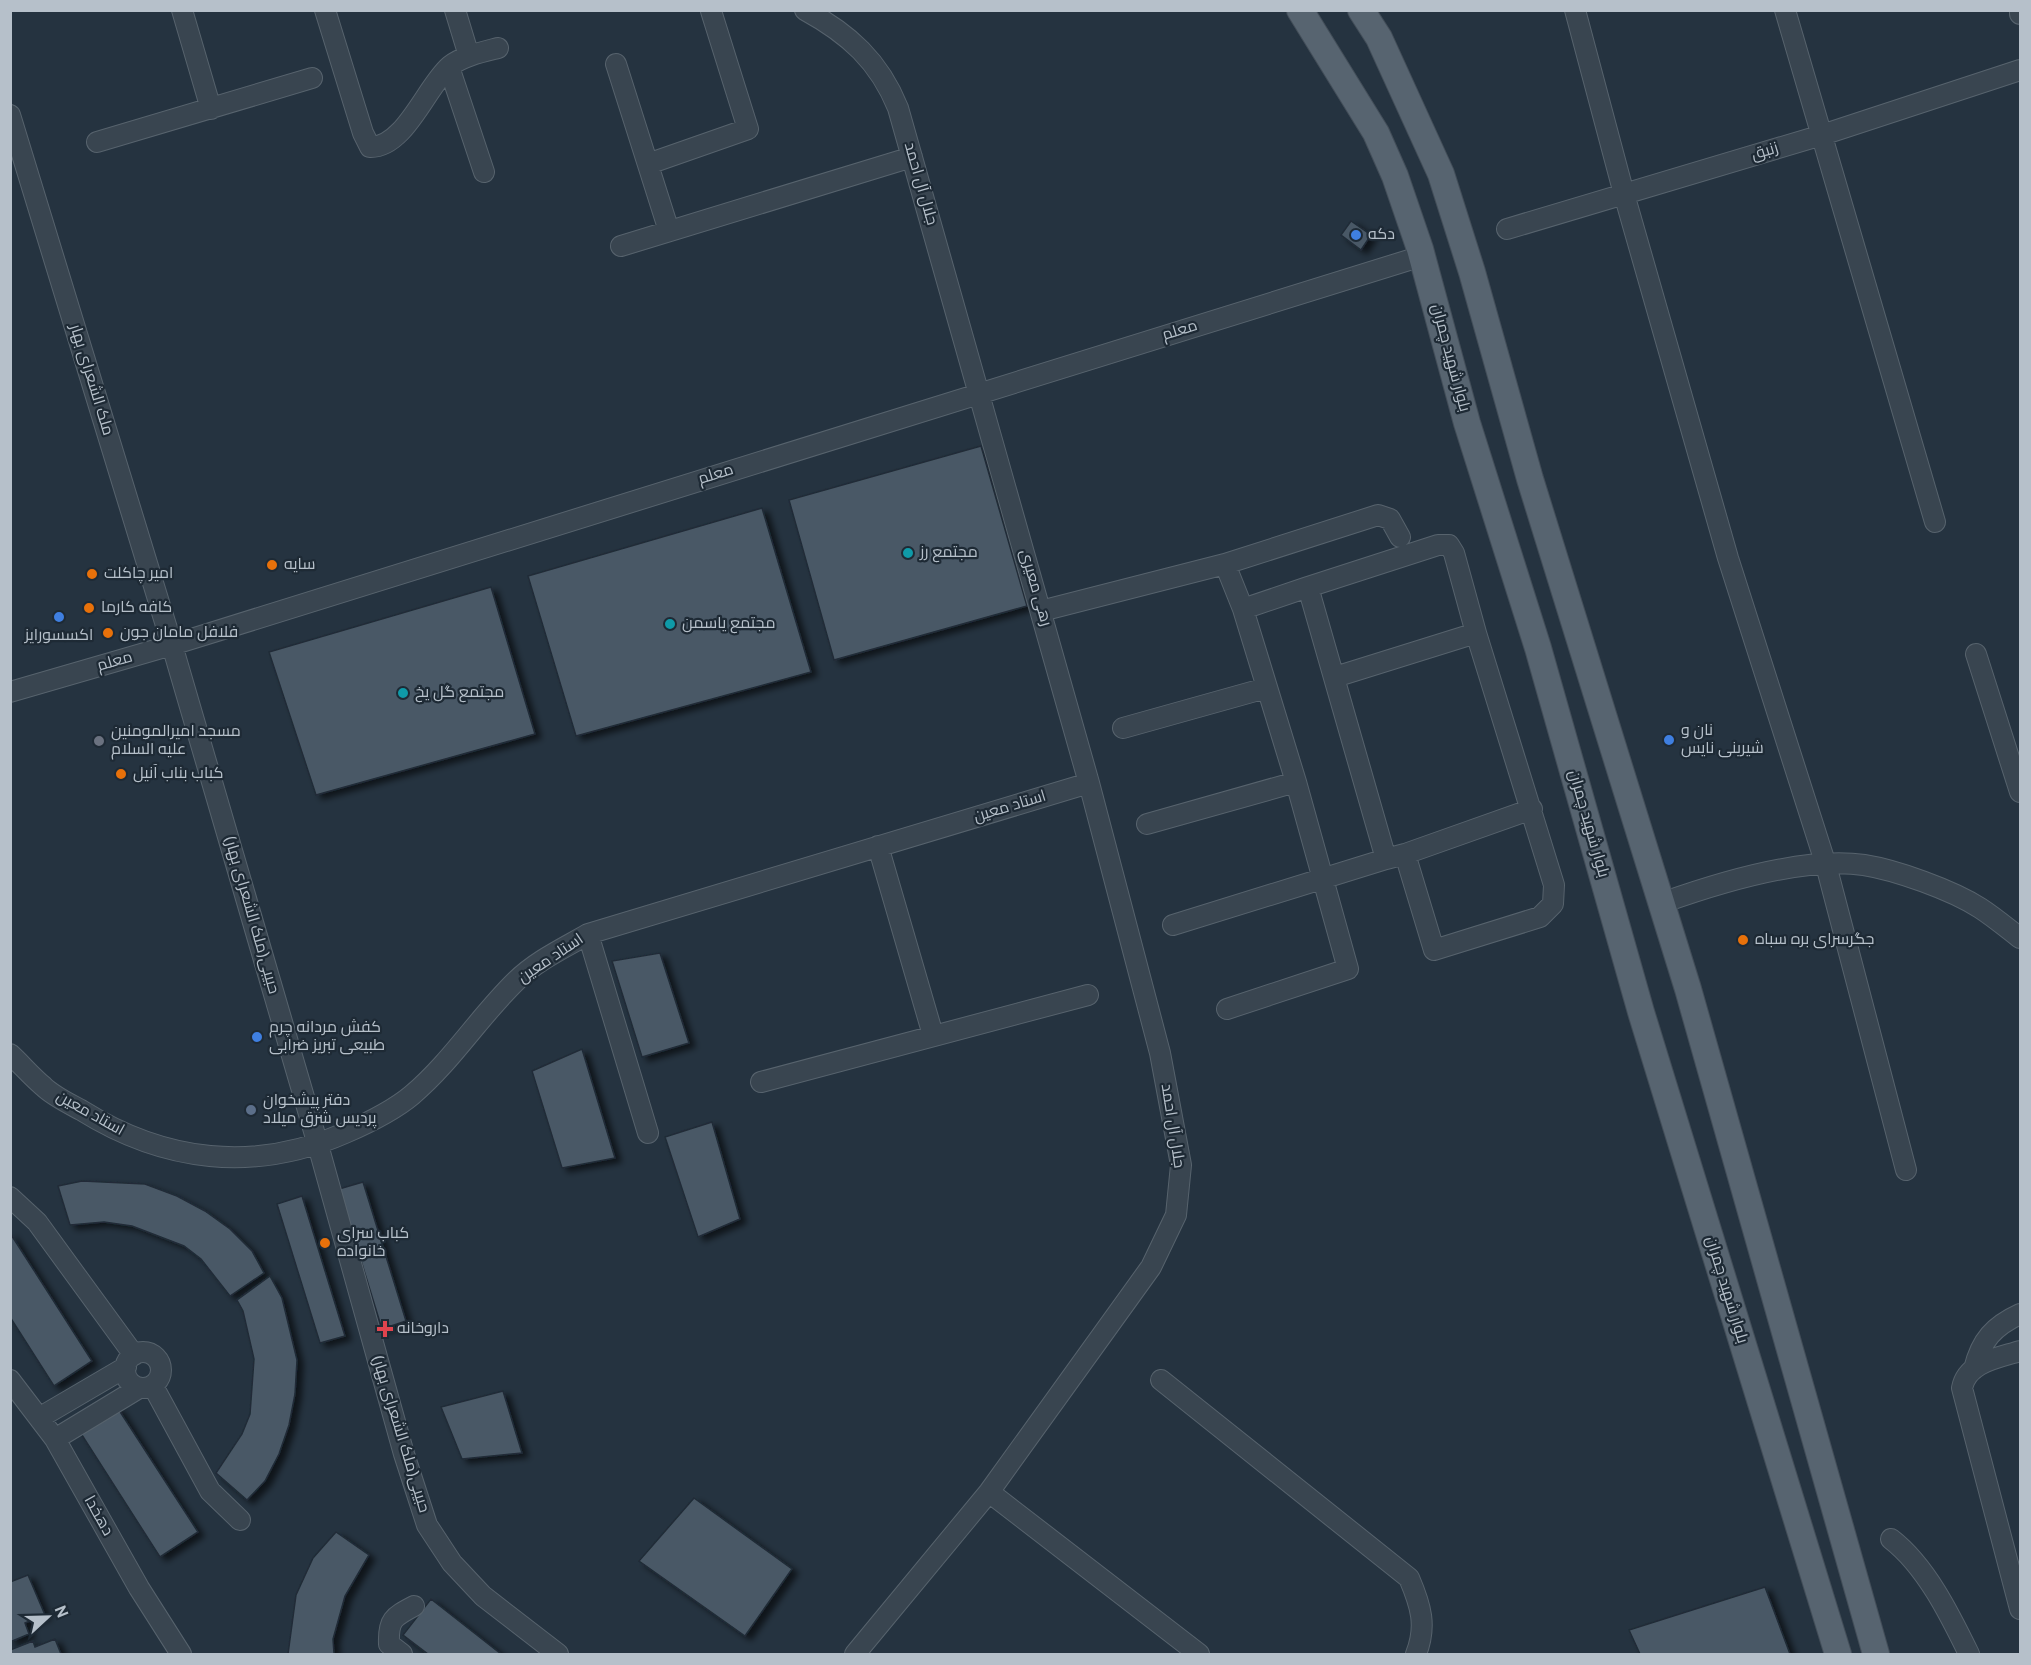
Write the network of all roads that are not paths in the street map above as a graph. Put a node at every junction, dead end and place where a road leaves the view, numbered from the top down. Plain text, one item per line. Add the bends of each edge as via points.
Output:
1 (182, 10) edge
2 (325, 10) edge
3 (455, 10) edge
4 (805, 10) edge
5 (1300, 10) edge
6 (1361, 10) edge
7 (1575, 10) edge
8 (1785, 10) edge
9 (711, 11) edge
10 (498, 48) dead end
11 (469, 56) junction
12 (616, 64) dead end
13 (450, 66) junction
14 (2020, 70) edge
15 (312, 78) dead end
16 (211, 109) junction
17 (10, 115) edge
18 (1822, 135) junction
19 (98, 142) dead end
20 (912, 157) junction
21 (648, 164) junction
22 (483, 172) dead end
23 (1624, 194) junction
24 (1508, 230) dead end
25 (669, 231) junction
26 (1461, 241) junction
27 (621, 246) dead end
28 (1422, 256) junction
29 (980, 393) junction
30 (1935, 522) dead end
31 (1400, 537) dead end
32 (1225, 564) junction
33 (1308, 587) junction
34 (1242, 609) junction
35 (1041, 611) junction
36 (1476, 633) junction
37 (172, 645) junction
38 (1976, 654) dead end
39 (1335, 677) junction
40 (1266, 688) junction
41 (10, 692) edge
42 (1123, 728) dead end
43 (1089, 783) junction
44 (1296, 783) junction
45 (2020, 792) edge
46 (1532, 809) junction
47 (1147, 824) dead end
48 (878, 846) junction
49 (1405, 854) junction
50 (1386, 859) junction
51 (1826, 865) junction
52 (1323, 876) junction
53 (1662, 903) junction
54 (1173, 925) dead end
55 (588, 934) junction
56 (2020, 938) edge
57 (1088, 995) dead end
58 (1227, 1009) dead end
59 (933, 1035) junction
60 (10, 1054) edge
61 (762, 1082) dead end
62 (648, 1133) dead end
63 (318, 1144) junction
64 (1906, 1170) dead end
65 (10, 1197) edge
66 (2020, 1314) edge
67 (2020, 1352) edge
68 (130, 1361) junction
69 (1974, 1369) junction
70 (10, 1380) edge
71 (1161, 1380) dead end
72 (146, 1387) junction
73 (39, 1418) junction
74 (55, 1439) junction
75 (989, 1492) junction
76 (240, 1520) dead end
77 (1891, 1539) dead end
78 (414, 1606) dead end
79 (2020, 1609) edge
80 (181, 1654) edge
81 (402, 1654) edge
82 (558, 1654) edge
83 (855, 1654) edge
84 (1199, 1654) edge
85 (1416, 1654) edge
86 (1838, 1654) edge
87 (1876, 1654) edge
88 (1969, 1654) edge

1 - 16 street
2 - 13 street via 370,147 402,130
3 - 11 street
4 - 20 street, جلال آل احمد via 830,23 887,80
5 - 28 main road, بلوار شهید چمران via 1376,133
6 - 26 main road via 1379,38 1429,145
7 - 23 street
8 - 18 street
9 - 21 street via 748,129
10 - 11 street
11 - 13 street
12 - 21 street
13 - 22 street
14 - 18 street, زنبق
15 - 16 street
16 - 19 street
17 - 37 street, ملک الشعرای بهار
18 - 23 street, زنبق
18 - 30 street
20 - 25 street
20 - 29 street, جلال آل احمد
21 - 25 street
23 - 24 street, زنبق
23 - 51 street via 1728,558
25 - 27 street
26 - 28 main road
26 - 53 main road via 1611,748
28 - 29 street, معلم
28 - 86 main road, بلوار شهید چمران via 1467,423 1538,648 1641,1012
29 - 35 street, رهی معیری
29 - 37 street, معلم
31 - 32 street via 1390,519 1378,515
32 - 34 street
32 - 35 street
33 - 34 street
33 - 36 street via 1438,545 1449,545
33 - 39 street
34 - 40 street
35 - 43 street, رهی معیری
36 - 39 street
36 - 46 street
37 - 41 street, معلم
37 - 63 street, حبیبی(ملک الشعرای بهار)
38 - 45 street
39 - 50 street
40 - 42 street
40 - 44 street
43 - 48 street, استاد معین
43 - 75 street, جلال آل احمد via 1160,1053 1181,1165 1176,1215 1151,1267
44 - 47 street
44 - 52 street
46 - 49 street
46 - 49 street via 1554,885 1553,904 1540,917 1434,950
48 - 55 street, استاد معین
48 - 59 street
49 - 50 street
50 - 52 street
51 - 53 street via 1777,870 1709,886
51 - 56 street via 1863,865 1913,878 1979,907
51 - 64 street
52 - 54 street
52 - 58 street via 1348,969
53 - 87 main road
55 - 62 street
55 - 63 street, استاد معین via 517,980 465,1042 411,1096 364,1125
57 - 59 street
59 - 61 street
60 - 63 street, استاد معین via 44,1088 104,1125 148,1144 194,1156 237,1158
63 - 82 street, حبیبی(ملک الشعرای بهار) via 427,1525 452,1563 483,1596
65 - 68 street via 37,1222
66 - 69 street via 2001,1322 1987,1336 1978,1350
67 - 69 street
68 - 72 street via 128,1380
68 - 72 street via 147,1353 158,1361 161,1374
68 - 73 street
69 - 79 street via 1964,1379 1962,1388
70 - 73 street, دهخدا
71 - 85 street via 1409,1578 1423,1614
72 - 74 street
72 - 76 street via 210,1491
73 - 74 street, دهخدا
74 - 80 street, دهخدا
75 - 83 street, جلال آل احمد
75 - 84 street
77 - 88 street via 1902,1548 1952,1618
78 - 81 street via 395,1616 388,1630 389,1644

